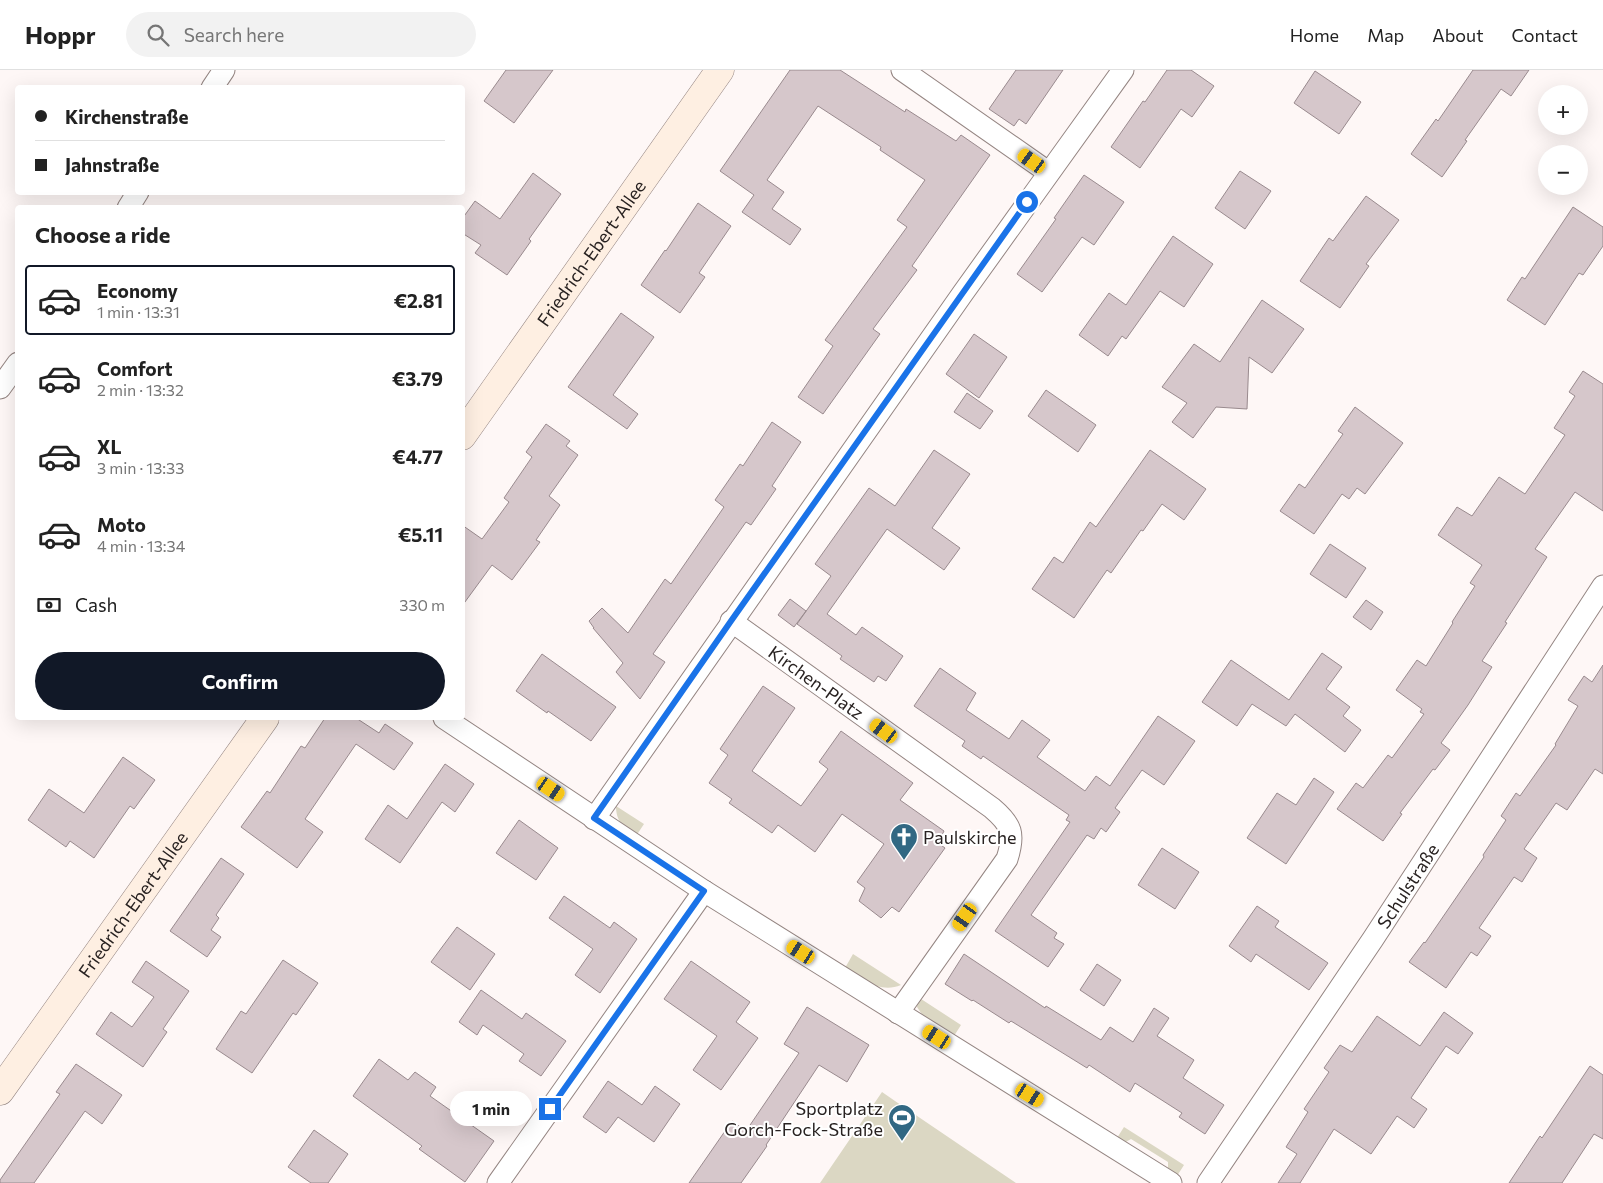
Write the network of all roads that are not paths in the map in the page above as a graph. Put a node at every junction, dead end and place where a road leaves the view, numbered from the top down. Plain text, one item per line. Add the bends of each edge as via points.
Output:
1 (224, 70) edge
2 (902, 70) edge
3 (1122, 70) edge
4 (714, 72) edge
5 (214, 85) edge
6 (1048, 172) junction
7 (15, 367) edge
8 (0, 388) edge
9 (465, 432) edge
10 (1603, 586) edge
11 (731, 621) junction
12 (264, 720) edge
13 (447, 720) edge
14 (594, 818) junction
15 (704, 891) junction
16 (898, 1013) junction
17 (0, 1092) edge
18 (1161, 1180) edge
19 (498, 1183) edge
20 (1208, 1183) edge

1 - 5 street
2 - 6 street
3 - 6 street
4 - 9 street, Friedrich-Ebert-Allee
6 - 11 street
7 - 8 street
10 - 20 street, Schulstraße via 1373,939
11 - 14 street
11 - 16 street, Kirchen-Platz via 992,808 1004,818 1011,831 1006,859
12 - 17 street, Friedrich-Ebert-Allee
13 - 14 street
14 - 15 street
15 - 16 street
15 - 19 street
16 - 18 street via 1078,1124

